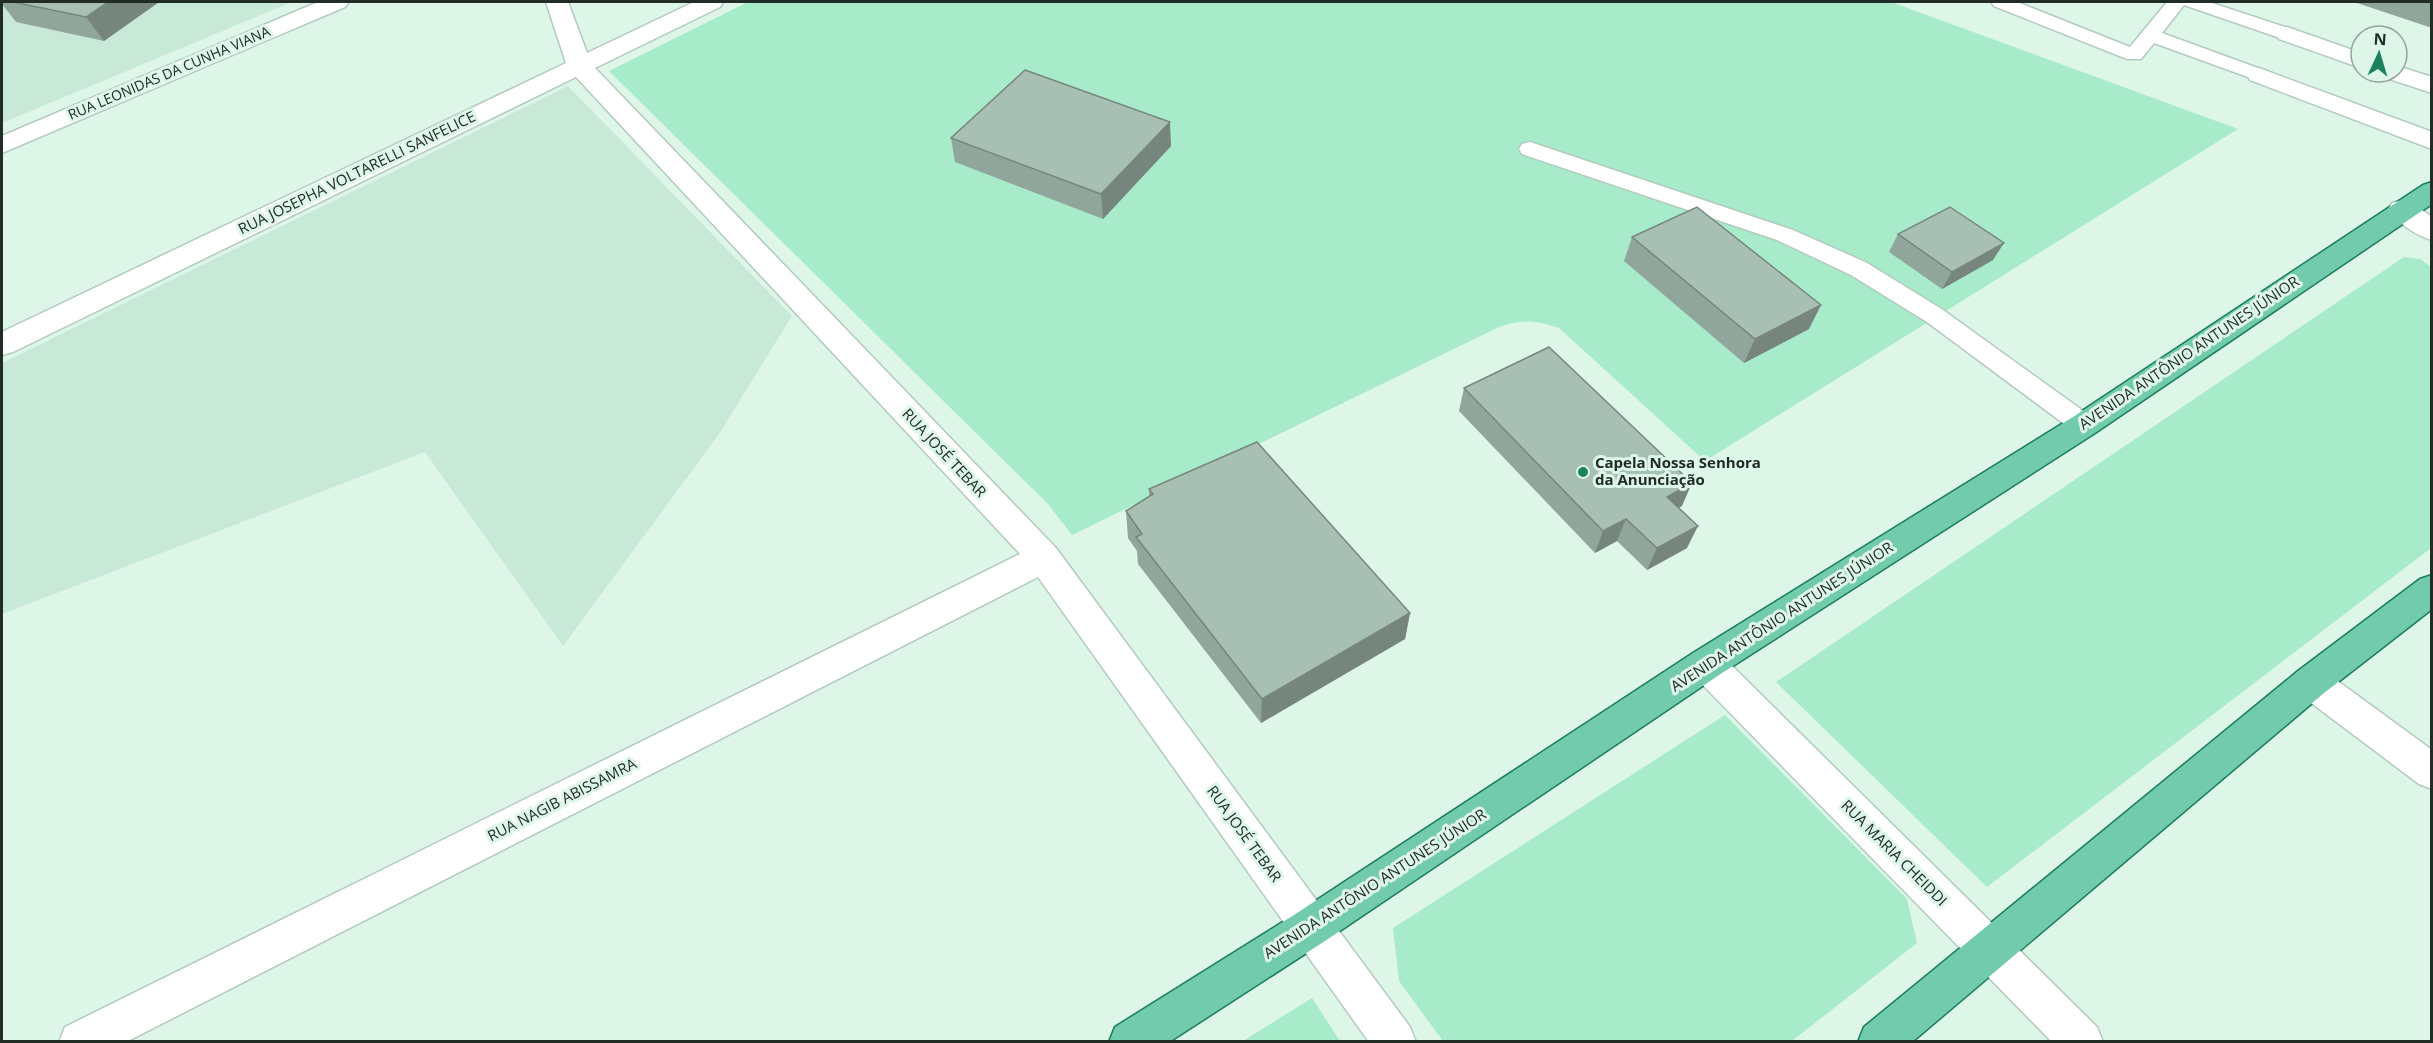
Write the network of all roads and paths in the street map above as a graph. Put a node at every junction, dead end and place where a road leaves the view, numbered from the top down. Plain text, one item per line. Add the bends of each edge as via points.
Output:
1 (337, 2) edge
2 (557, 2) edge
3 (712, 2) edge
4 (2001, 2) edge
5 (2177, 2) edge
6 (2192, 2) edge
7 (2287, 34) joint
8 (2151, 35) junction
9 (2349, 57) edge
10 (579, 66) junction
11 (2259, 75) joint
12 (2409, 78) edge
13 (2432, 86) edge
14 (2432, 141) edge
15 (2, 145) edge
16 (1530, 148) dead end
17 (2432, 190) edge
18 (2402, 209) junction
19 (2432, 231) edge
20 (2, 344) edge
21 (2084, 425) junction
22 (1044, 558) junction
23 (2432, 589) edge
24 (1707, 664) junction
25 (2311, 682) junction
26 (2432, 772) edge
27 (1311, 927) junction
28 (1990, 949) junction
29 (80, 1041) edge
30 (1130, 1041) edge
31 (1395, 1041) edge
32 (1878, 1041) edge
33 (2082, 1041) edge

1 - 15 street, RUA LEONIDAS DA CUNHA VIANA
2 - 10 street, RUA JOSÉ TEBAR
3 - 10 street, RUA JOSEPHA VOLTARELLI SANFELICE
4 - 8 lane via 2134,54
5 - 8 lane
6 - 7 lane
7 - 9 street
8 - 11 lane
10 - 20 street, RUA JOSEPHA VOLTARELLI SANFELICE
10 - 22 street, RUA JOSÉ TEBAR
11 - 14 street
12 - 13 street
16 - 21 lane via 1785,236 1860,269 1935,316
17 - 18 main road, AVENIDA ANTÔNIO ANTUNES JÚNIOR
18 - 19 street
18 - 21 main road, AVENIDA ANTÔNIO ANTUNES JÚNIOR
21 - 24 main road, AVENIDA ANTÔNIO ANTUNES JÚNIOR
22 - 27 street, RUA JOSÉ TEBAR
22 - 29 street, RUA NAGIB ABISSAMRA
23 - 25 main road
24 - 27 main road, AVENIDA ANTÔNIO ANTUNES JÚNIOR
24 - 28 street, RUA MARIA CHEIDDI
25 - 26 street
25 - 28 main road
27 - 30 main road, AVENIDA ANTÔNIO ANTUNES JÚNIOR
27 - 31 street, RUA JOSÉ TEBAR
28 - 32 main road
28 - 33 street, RUA MARIA CHEIDDI

